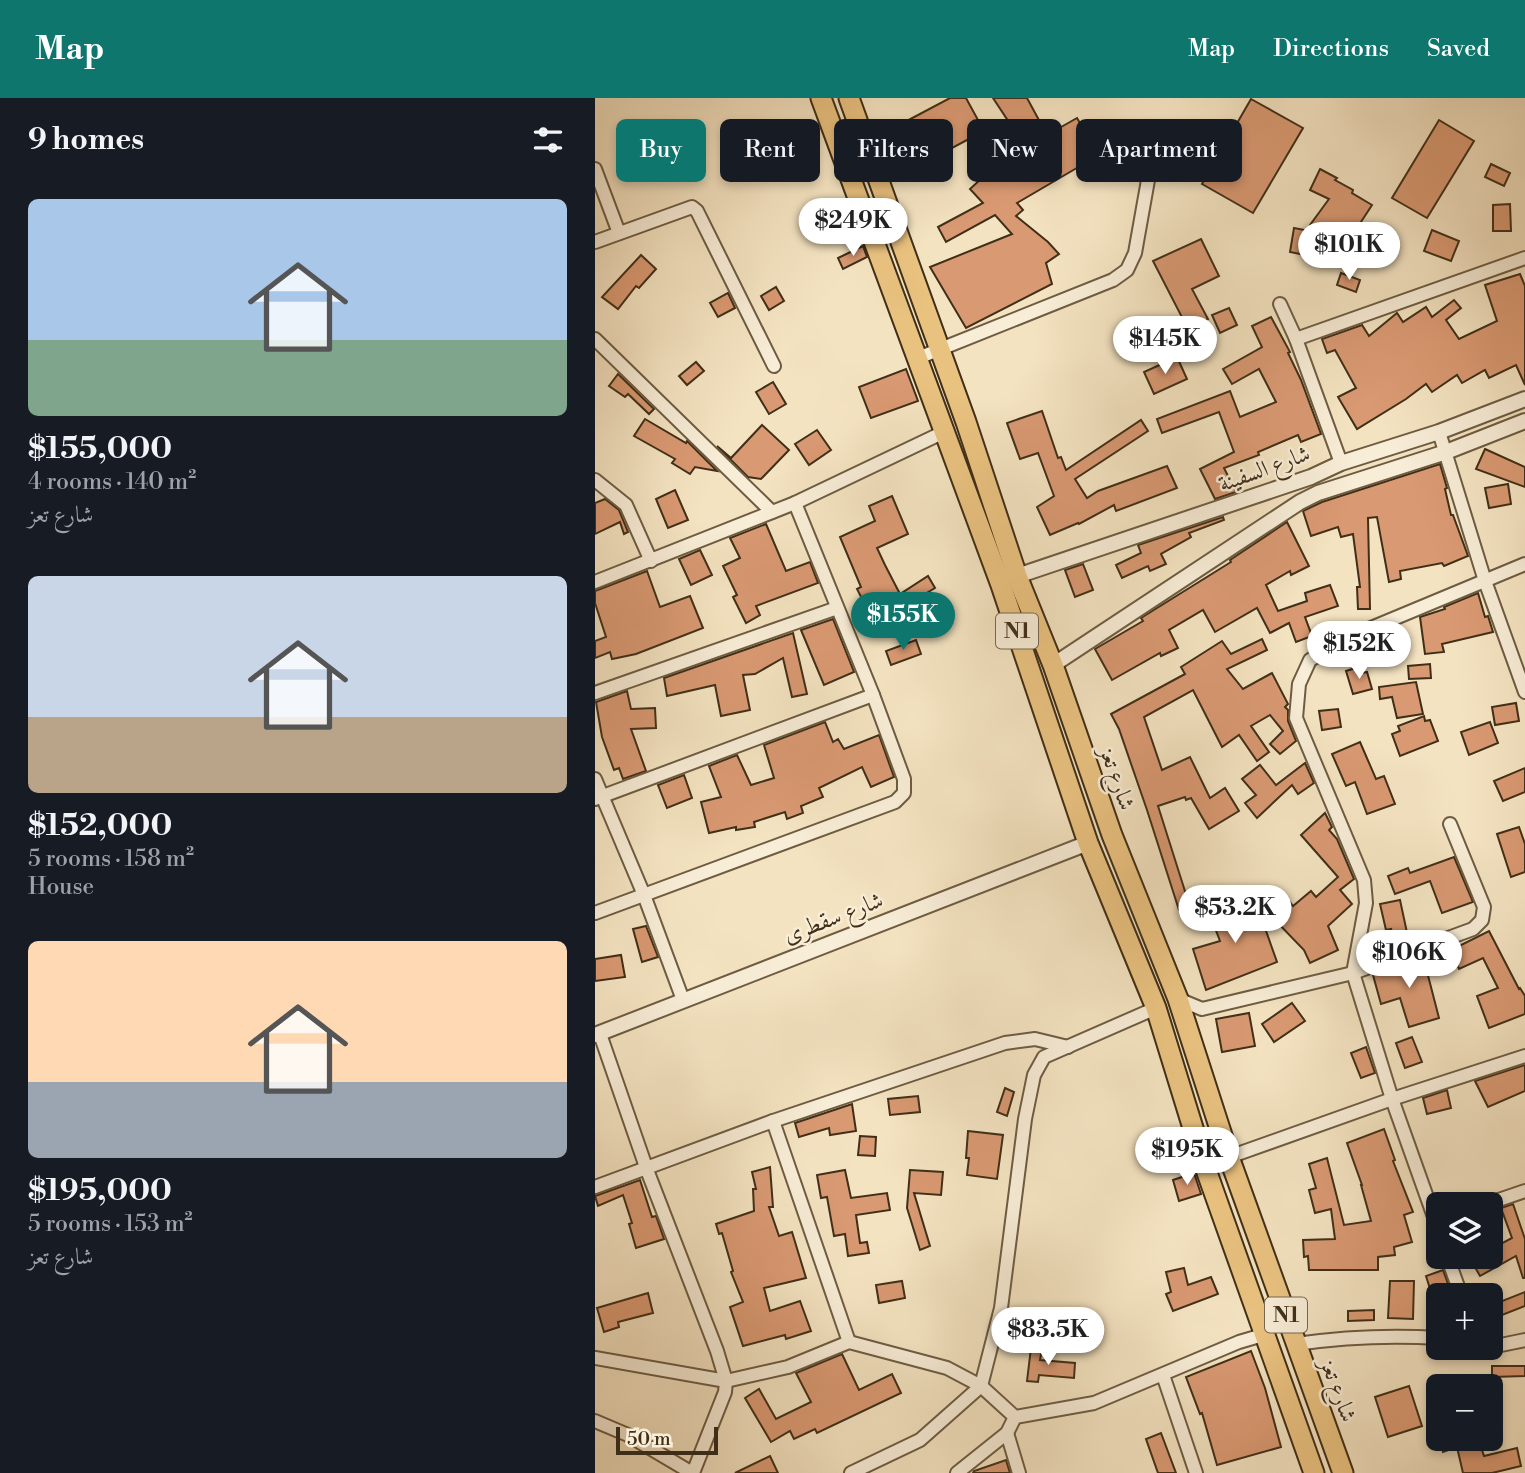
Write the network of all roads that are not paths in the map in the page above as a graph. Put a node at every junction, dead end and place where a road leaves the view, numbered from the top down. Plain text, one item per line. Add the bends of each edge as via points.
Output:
1 (821, 98) edge
2 (855, 100) edge
3 (595, 169) edge
4 (1148, 182) edge
5 (619, 233) junction
6 (595, 243) edge
7 (1525, 258) edge
8 (1280, 304) dead end
9 (595, 339) edge
10 (1296, 340) junction
11 (939, 350) junction
12 (918, 358) junction
13 (774, 366) dead end
14 (1525, 399) edge
15 (1525, 421) edge
16 (944, 432) junction
17 (1439, 432) junction
18 (1446, 452) junction
19 (1341, 463) junction
20 (1311, 477) junction
21 (595, 480) edge
22 (1318, 493) junction
23 (795, 503) junction
24 (772, 512) junction
25 (651, 561) junction
26 (1525, 564) edge
27 (1017, 576) junction
28 (1485, 581) junction
29 (595, 582) edge
30 (837, 608) junction
31 (1053, 665) junction
32 (1525, 692) edge
33 (595, 693) edge
34 (873, 695) junction
35 (595, 779) edge
36 (599, 797) edge
37 (1450, 824) dead end
38 (1112, 835) junction
39 (1088, 844) junction
40 (644, 895) junction
41 (595, 913) edge
42 (1353, 973) junction
43 (1178, 999) junction
44 (683, 1000) junction
45 (1156, 1008) junction
46 (1202, 1009) junction
47 (1188, 1027) junction
48 (597, 1034) edge
49 (1068, 1047) junction
50 (1525, 1056) edge
51 (1392, 1099) junction
52 (773, 1121) junction
53 (1229, 1157) junction
54 (1205, 1167) junction
55 (647, 1170) junction
56 (595, 1187) edge
57 (1525, 1191) edge
58 (1426, 1193) edge
59 (1503, 1199) edge
60 (1263, 1335) junction
61 (1426, 1337) edge
62 (1525, 1340) edge
63 (849, 1342) junction
64 (1503, 1344) edge
65 (1296, 1345) junction
66 (595, 1358) edge
67 (1163, 1375) junction
68 (726, 1381) junction
69 (981, 1386) junction
70 (1015, 1417) junction
71 (595, 1421) edge
72 (1007, 1433) junction
73 (693, 1473) edge
74 (851, 1473) edge
75 (957, 1473) edge
76 (1019, 1473) edge
77 (1196, 1473) edge
78 (1314, 1473) edge
79 (1343, 1473) edge

1 - 12 highway, N1
2 - 11 highway, شارع تعز / N1
3 - 5 street
4 - 11 street via 1135,253 1127,270 1113,280
5 - 6 street
5 - 13 street via 686,208 697,211
7 - 10 street
8 - 10 street
9 - 24 street
10 - 19 street
11 - 12 street
11 - 27 highway, شارع تعز / N1
12 - 16 highway, N1
14 - 17 street, شارع السفينة
15 - 18 street, شارع السفينة
16 - 23 street
16 - 39 highway, N1
17 - 18 street
17 - 19 street, شارع السفينة
18 - 22 street, شارع السفينة
18 - 28 street
19 - 20 street, شارع السفينة
20 - 22 street
20 - 27 street, شارع السفينة
21 - 25 street via 626,505
22 - 31 street, شارع السفينة
23 - 24 street
23 - 30 street
24 - 25 street
25 - 29 street
26 - 28 street
27 - 31 highway, شارع تعز / N1
28 - 32 street
28 - 42 street via 1328,648 1310,660 1299,684 1296,718 1364,880 1366,903
30 - 33 street
30 - 34 street
31 - 38 highway, شارع تعز / N1
34 - 36 street
34 - 40 street via 904,779 904,793 895,802
35 - 36 street
36 - 40 street
37 - 42 street via 1485,907 1482,920 1473,929
38 - 39 highway
38 - 43 highway, شارع تعز / N1
39 - 44 street, شارع سقطرى
39 - 45 highway, N1
40 - 41 street
40 - 44 street
42 - 46 street
42 - 51 street
43 - 46 street
43 - 47 highway, شارع تعز / N1
44 - 48 street, شارع سقطرى
45 - 49 street
45 - 54 highway, N1
46 - 47 street
47 - 53 highway, شارع تعز / N1
48 - 55 street
49 - 52 street via 1035,1039 1005,1043
49 - 69 street via 1044,1057 1034,1075 1024,1119 1001,1308
50 - 51 street
51 - 53 street
51 - 58 street
52 - 55 street
52 - 63 street
53 - 54 highway
53 - 65 highway, شارع تعز / N1
54 - 60 highway, N1
55 - 56 street
55 - 68 street
57 - 59 street
60 - 67 street
60 - 78 highway, N1
61 - 65 street via 1332,1339
62 - 64 street
63 - 68 street via 788,1367
63 - 69 street via 947,1368
65 - 79 highway, شارع تعز / N1
66 - 68 street
67 - 70 street via 1094,1403
67 - 77 street
68 - 73 street
69 - 70 street
69 - 74 street via 920,1440
70 - 72 street
71 - 73 street
72 - 75 street
72 - 76 street

